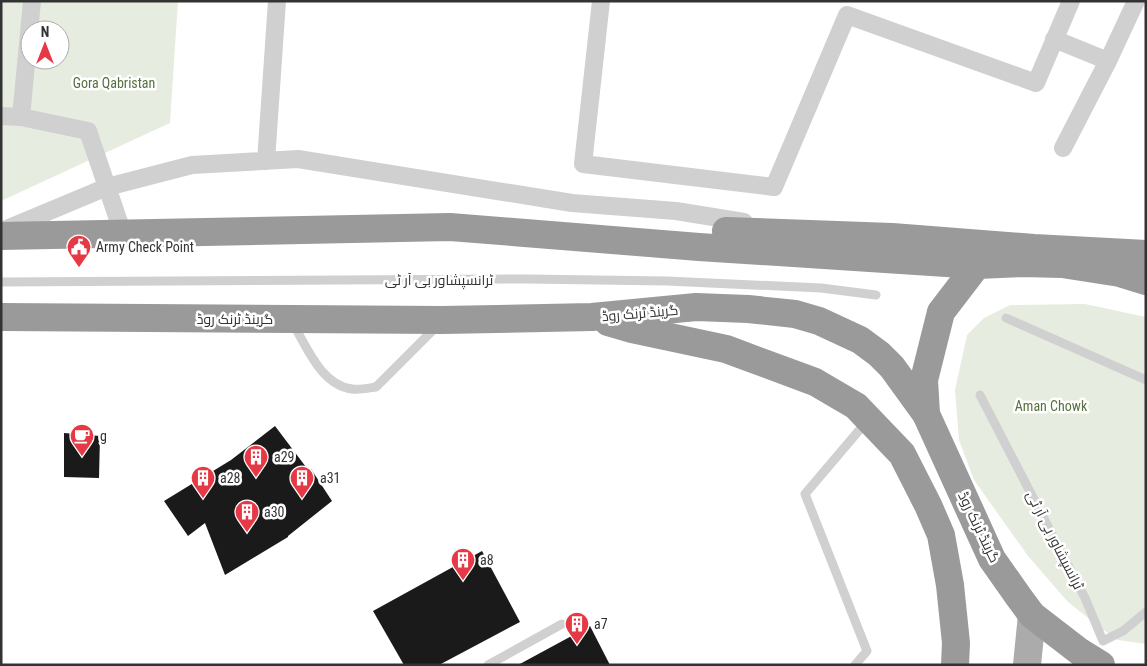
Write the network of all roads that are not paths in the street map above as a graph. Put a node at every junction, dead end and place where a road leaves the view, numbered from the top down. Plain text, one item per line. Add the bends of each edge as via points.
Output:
1 (32, 1) edge
2 (277, 1) edge
3 (601, 1) edge
4 (1071, 1) edge
5 (1136, 1) edge
6 (1054, 39) junction
7 (1108, 61) junction
8 (1, 116) edge
9 (21, 118) junction
10 (1063, 148) dead end
11 (266, 161) junction
12 (107, 187) junction
13 (450, 227) junction
14 (1, 231) edge
15 (123, 234) junction
16 (819, 234) junction
17 (1, 236) edge
18 (1146, 254) edge
19 (977, 265) junction
20 (1146, 281) edge
21 (1, 282) edge
22 (876, 295) dead end
23 (1, 317) edge
24 (592, 317) junction
25 (1006, 318) dead end
26 (291, 319) junction
27 (442, 320) junction
28 (1146, 380) edge
29 (980, 395) dead end
30 (926, 414) junction
31 (868, 419) junction
32 (1146, 612) edge
33 (1032, 615) junction
34 (562, 624) dead end
35 (488, 665) edge
36 (855, 665) edge
37 (954, 665) edge
38 (1027, 665) edge
39 (1101, 665) edge

1 - 9 street
2 - 11 street
3 - 6 street via 583,164 774,188 847,16 1036,83
4 - 6 street
5 - 7 street
6 - 7 street
7 - 10 street
8 - 9 street
9 - 12 street via 88,131
11 - 12 street via 192,165
11 - 16 street via 298,160 572,203 676,211
12 - 14 street
12 - 15 street
13 - 15 highway
13 - 16 highway via 516,223
13 - 19 highway via 699,248
15 - 17 highway
16 - 18 highway
19 - 20 highway via 1062,264 1120,273
19 - 30 highway, bridge via 941,312 924,380
21 - 22 lane, ٹرانسپشاور بی آر ٹی via 667,281 821,288
23 - 26 highway, گرینڈ ٹرنک روڈ
24 - 27 highway, گرینڈ ٹرنک روڈ
24 - 30 highway, گرینڈ ٹرنک روڈ via 696,307 795,314 860,340 879,354
24 - 31 highway via 726,349 815,382 856,406
25 - 28 lane
26 - 27 highway, گرینڈ ٹرنک روڈ
26 - 27 lane via 324,374 352,389 376,387
29 - 32 lane, ٹرانسپشاور بی آر ٹی via 1104,641 1124,631
30 - 33 highway, گرینڈ ٹرنک روڈ, bridge via 992,559
31 - 36 lane via 805,494 867,651
31 - 37 highway via 902,454 941,535 956,643
33 - 38 main road
33 - 39 highway, گرینڈ ٹرنک روڈ, bridge
34 - 35 lane

